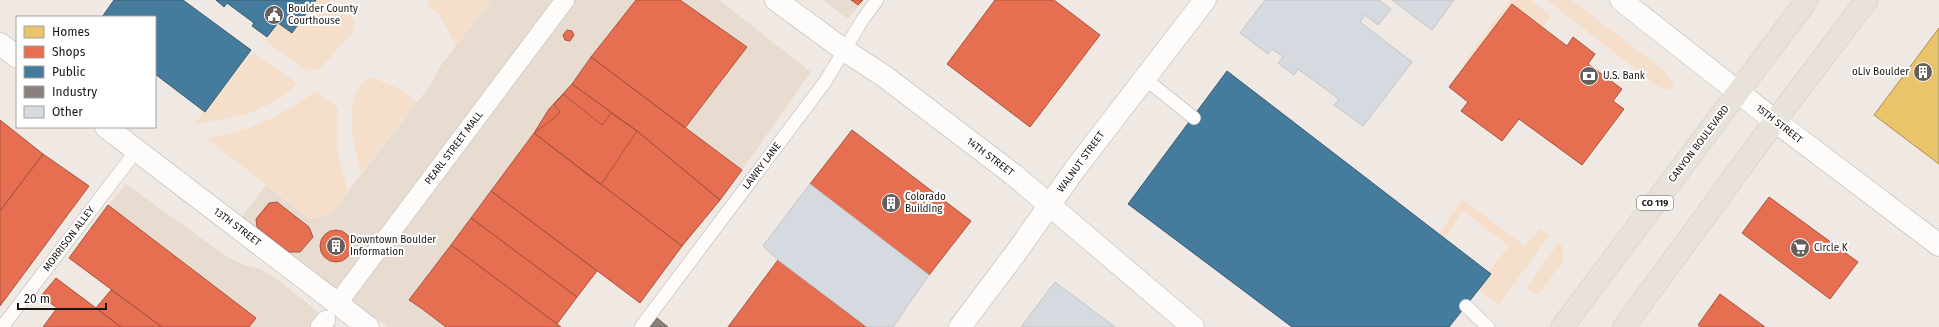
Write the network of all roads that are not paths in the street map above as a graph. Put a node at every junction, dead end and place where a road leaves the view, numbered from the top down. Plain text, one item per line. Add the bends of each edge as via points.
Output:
1 (565, 0) edge
2 (776, 0) edge
3 (877, 0) edge
4 (1205, 0) edge
5 (1621, 0) edge
6 (1807, 0) edge
7 (1868, 0) edge
8 (0, 44) edge
9 (844, 50) junction
10 (16, 56) edge
11 (1144, 78) junction
12 (1738, 92) junction
13 (1194, 118) dead end
14 (1775, 121) junction
15 (107, 128) edge
16 (136, 150) junction
17 (1050, 205) junction
18 (1939, 245) edge
19 (343, 296) dead end
20 (1466, 306) dead end
21 (2, 327) edge
22 (368, 327) edge
23 (641, 327) edge
24 (960, 327) edge
25 (1193, 327) edge
26 (1488, 327) edge
27 (1562, 327) edge
28 (1624, 327) edge

1 - 19 street, PEARL STREET MALL
2 - 9 street, 14TH STREET
3 - 9 lane, LAWRY LANE
4 - 11 street, WALNUT STREET
5 - 12 street, 15TH STREET
6 - 12 main road, CANYON BOULEVARD / CO 119
7 - 14 main road
8 - 10 street
9 - 17 street, 14TH STREET via 884,76
9 - 23 lane, LAWRY LANE via 825,82
11 - 13 lane
11 - 17 street, WALNUT STREET
12 - 14 street, 15TH STREET
12 - 27 main road, CANYON BOULEVARD / CO 119
14 - 18 street, 15TH STREET
14 - 28 main road
15 - 16 street, 13TH STREET
16 - 21 lane, MORRISON ALLEY
16 - 22 street, 13TH STREET
17 - 24 street, WALNUT STREET
17 - 25 street, 14TH STREET
20 - 26 lane

